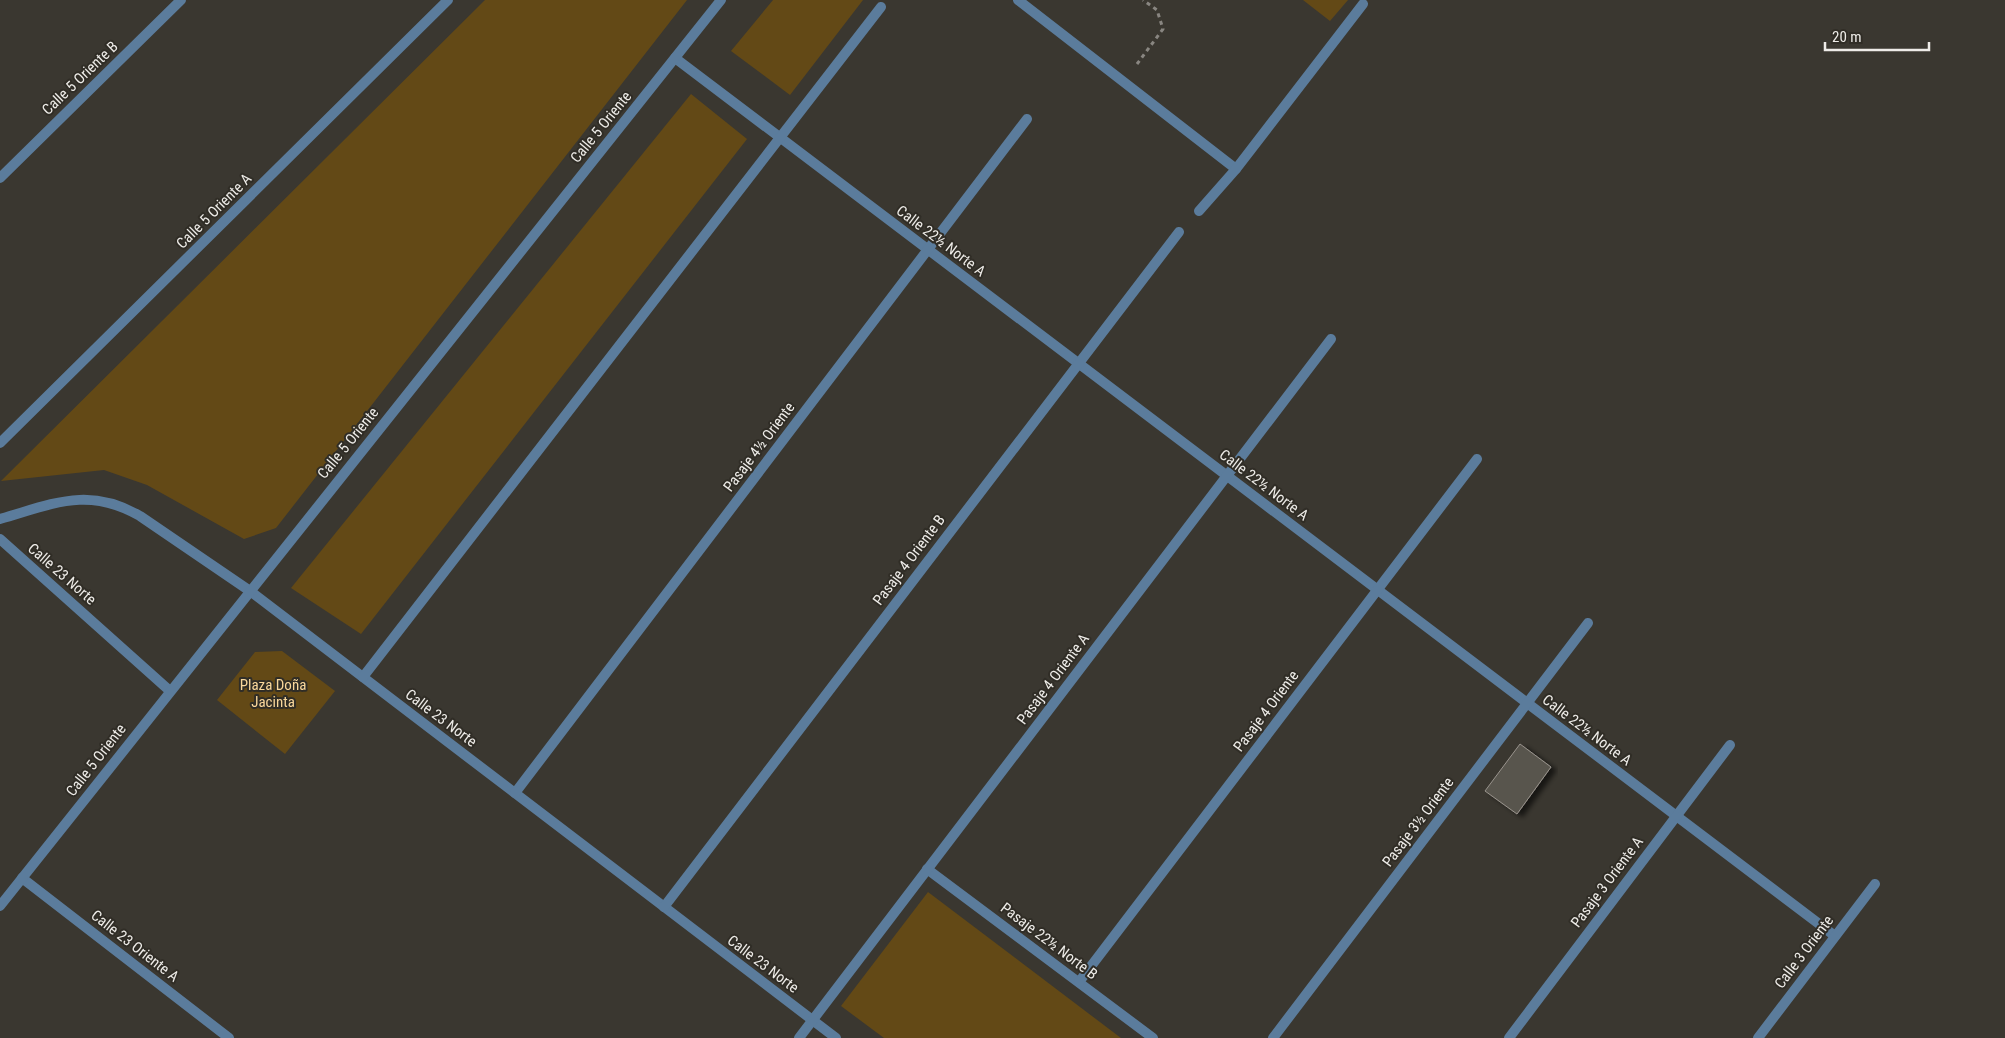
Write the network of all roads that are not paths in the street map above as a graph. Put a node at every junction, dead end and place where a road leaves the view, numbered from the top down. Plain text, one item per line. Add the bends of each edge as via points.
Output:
1 (181, 0) edge
2 (448, 0) edge
3 (721, 0) edge
4 (1018, 0) edge
5 (1363, 4) dead end
6 (881, 7) dead end
7 (675, 58) junction
8 (1027, 119) dead end
9 (780, 137) junction
10 (1236, 169) junction
11 (0, 178) edge
12 (1199, 211) dead end
13 (1179, 232) dead end
14 (928, 249) junction
15 (1331, 339) dead end
16 (1078, 363) junction
17 (0, 443) edge
18 (1477, 459) dead end
19 (1227, 475) junction
20 (0, 519) edge
21 (0, 539) edge
22 (1377, 590) junction
23 (250, 591) junction
24 (1588, 623) dead end
25 (363, 677) junction
26 (170, 691) junction
27 (1527, 703) junction
28 (1730, 745) dead end
29 (515, 793) junction
30 (1676, 816) junction
31 (927, 869) junction
32 (22, 878) junction
33 (1875, 884) dead end
34 (0, 906) edge
35 (664, 907) junction
36 (1835, 936) junction
37 (1079, 982) junction
38 (812, 1020) junction
39 (229, 1038) edge
40 (799, 1038) edge
41 (836, 1038) edge
42 (1153, 1038) edge
43 (1273, 1038) edge
44 (1509, 1038) edge
45 (1758, 1038) edge

1 - 11 street, Calle 5 Oriente B
2 - 17 street, Calle 5 Oriente A
3 - 7 street, Calle 5 Oriente
4 - 10 street
5 - 10 street
6 - 9 street
7 - 9 street, Calle 22½ Norte A
7 - 23 street, Calle 5 Oriente
8 - 14 street, Pasaje 4½ Oriente
9 - 14 street, Calle 22½ Norte A
9 - 25 street
10 - 12 street
13 - 16 street, Pasaje 4 Oriente B
14 - 16 street, Calle 22½ Norte A
14 - 29 street, Pasaje 4½ Oriente
15 - 19 street, Pasaje 4 Oriente A
16 - 19 street, Calle 22½ Norte A
16 - 35 street, Pasaje 4 Oriente B
18 - 22 street, Pasaje 4 Oriente
19 - 22 street, Calle 22½ Norte A
19 - 31 street, Pasaje 4 Oriente A
20 - 23 street, Calle 23 Norte via 72,500 101,500 122,505
21 - 26 street, Calle 23 Norte
22 - 27 street, Calle 22½ Norte A
22 - 37 street, Pasaje 4 Oriente
23 - 25 street, Calle 23 Norte
23 - 26 street, Calle 5 Oriente
24 - 27 street, Pasaje 3½ Oriente
25 - 29 street, Calle 23 Norte
26 - 32 street, Calle 5 Oriente
27 - 30 street, Calle 22½ Norte A
27 - 43 street, Pasaje 3½ Oriente
28 - 30 street, Pasaje 3 Oriente A
29 - 35 street, Calle 23 Norte
30 - 36 street, Calle 22½ Norte A
30 - 44 street, Pasaje 3 Oriente A
31 - 37 street, Pasaje 22½ Norte B
31 - 38 street, Pasaje 4 Oriente A
32 - 34 street, Calle 5 Oriente
32 - 39 street, Calle 23 Oriente A
33 - 36 street, Calle 3 Oriente
35 - 38 street, Calle 23 Norte
36 - 45 street, Calle 3 Oriente
37 - 42 street, Pasaje 22½ Norte B
38 - 40 street, Pasaje 4 Oriente A
38 - 41 street, Calle 23 Norte

